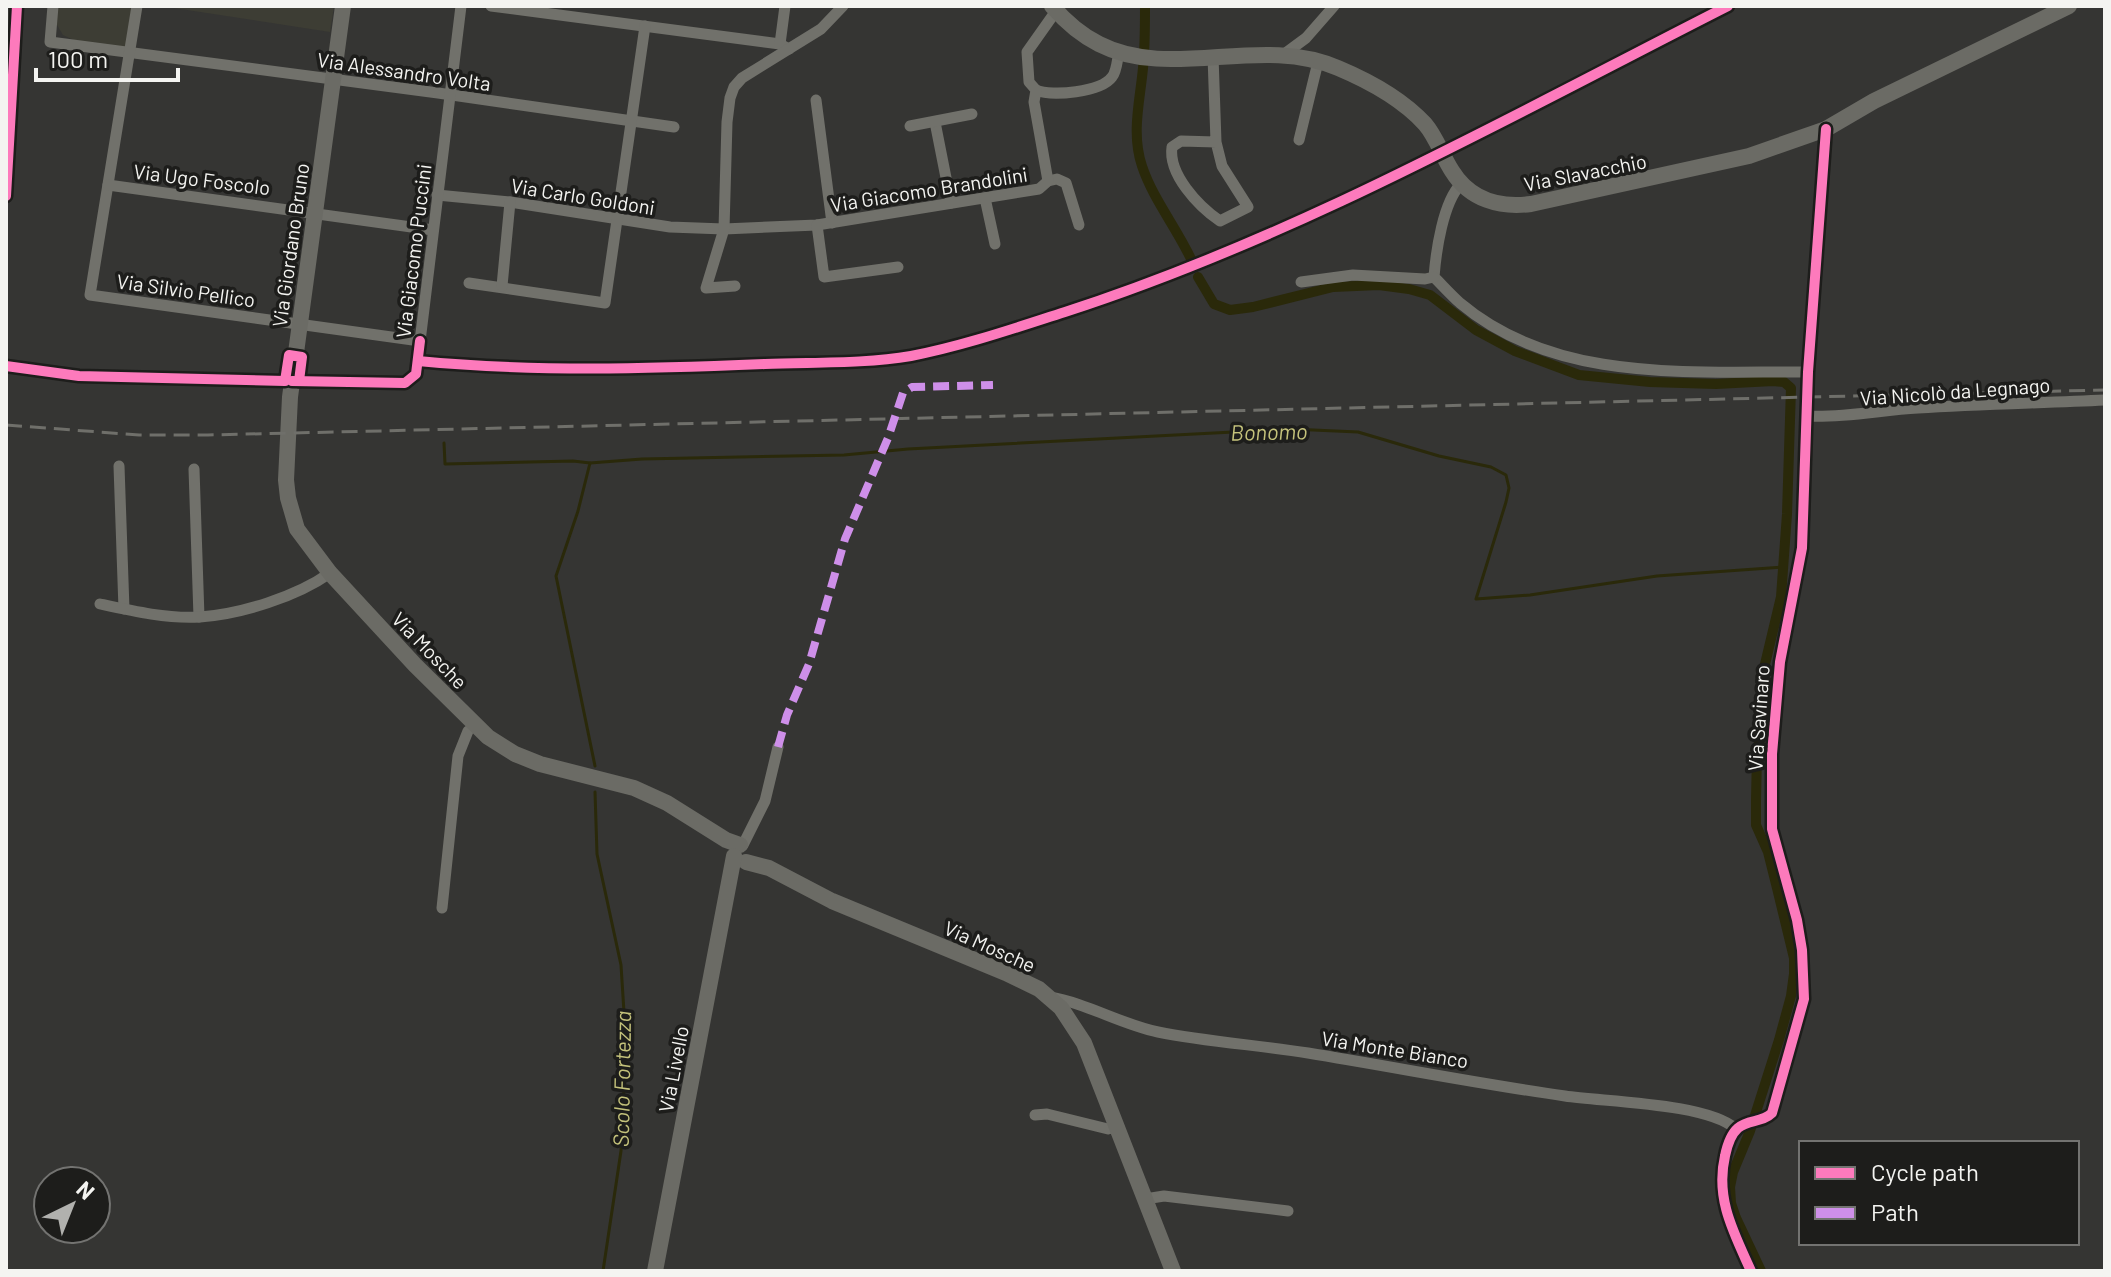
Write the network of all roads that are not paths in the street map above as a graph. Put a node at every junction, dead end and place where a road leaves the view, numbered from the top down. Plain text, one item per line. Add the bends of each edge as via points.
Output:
1 (53, 6) edge
2 (137, 6) edge
3 (343, 6) edge
4 (461, 6) edge
5 (491, 6) edge
6 (785, 6) edge
7 (843, 6) edge
8 (1334, 6) edge
9 (2069, 6) edge
10 (1054, 8) edge
11 (552, 10) edge
12 (645, 26) junction
13 (1306, 38) junction
14 (784, 47) junction
15 (130, 52) junction
16 (1126, 54) junction
17 (1283, 55) junction
18 (1213, 56) junction
19 (1315, 61) junction
20 (333, 79) junction
21 (1036, 90) junction
22 (449, 94) junction
23 (816, 100) dead end
24 (972, 114) dead end
25 (632, 120) junction
26 (935, 122) junction
27 (910, 126) dead end
28 (674, 127) dead end
29 (1826, 129) junction
30 (1299, 140) dead end
31 (1216, 142) junction
32 (1048, 181) junction
33 (1461, 184) junction
34 (108, 185) junction
35 (437, 195) junction
36 (985, 198) junction
37 (510, 202) junction
38 (951, 203) junction
39 (315, 212) junction
40 (617, 221) junction
41 (832, 223) junction
42 (817, 225) junction
43 (1079, 225) dead end
44 (724, 229) junction
45 (433, 230) junction
46 (995, 244) dead end
47 (898, 267) dead end
48 (1434, 277) junction
49 (1301, 282) dead end
50 (469, 283) dead end
51 (502, 286) junction
52 (735, 286) dead end
53 (300, 325) junction
54 (420, 341) junction
55 (1808, 372) junction
56 (292, 381) junction
57 (2105, 400) edge
58 (1807, 416) junction
59 (119, 466) dead end
60 (194, 469) dead end
61 (330, 573) junction
62 (100, 604) dead end
63 (124, 609) junction
64 (199, 617) junction
65 (468, 731) dead end
66 (778, 747) dead end
67 (741, 852) junction
68 (442, 908) dead end
69 (1049, 997) junction
70 (1035, 1115) dead end
71 (1116, 1127) junction
72 (1736, 1129) junction
73 (1145, 1199) junction
74 (1288, 1211) dead end
75 (655, 1271) edge
76 (1173, 1271) edge
77 (1751, 1271) edge

1 - 15 street, Via Alessandro Volta via 50,42
2 - 15 street
3 - 20 main road, Via Giordano Bruno
4 - 22 street, Via Giacomo Puccini
5 - 11 street
6 - 14 street
7 - 14 street via 821,29
8 - 13 street
9 - 29 main road, Via Slavacchio
10 - 16 main road via 1086,37
10 - 21 street, Via Giacomo Brandolini via 1027,52 1029,82
11 - 12 street
12 - 14 street
12 - 25 street
13 - 17 street
13 - 19 street
14 - 44 street via 742,78 730,98
15 - 20 street, Via Alessandro Volta
15 - 34 street
16 - 18 main road
16 - 21 street via 1102,85 1054,94
17 - 18 main road
17 - 19 main road
18 - 31 street
19 - 30 street
19 - 33 main road via 1368,83 1412,111 1428,127
20 - 22 street, Via Alessandro Volta
20 - 39 main road, Via Giordano Bruno
21 - 32 street, Via Giacomo Brandolini
22 - 25 street, Via Alessandro Volta
22 - 35 street, Via Giacomo Puccini
23 - 41 street
24 - 26 street
25 - 28 street, Via Alessandro Volta
25 - 40 street
26 - 27 street
26 - 38 street
29 - 33 main road, Via Slavacchio via 1749,156 1531,204 1490,202
29 - 55 street, Via Savinaro
31 - 31 street via 1181,141 1172,147 1170,157 1200,204 1220,221 1248,207 1222,166
32 - 36 street, Via Giacomo Brandolini via 1039,189
32 - 43 street via 1066,183
33 - 48 street via 1448,210
34 - 39 street, Via Ugo Foscolo
34 - 53 street, Via Silvio Pellico via 90,295
35 - 37 street, Via Carlo Goldoni
35 - 45 street, Via Giacomo Puccini
36 - 38 street, Via Giacomo Brandolini
36 - 46 street
37 - 40 street, Via Carlo Goldoni
37 - 51 street
38 - 41 street, Via Giacomo Brandolini
39 - 45 street, Via Ugo Foscolo
39 - 53 main road, Via Giordano Bruno
40 - 44 street, Via Carlo Goldoni
40 - 51 street via 605,303
41 - 42 street, Via Giacomo Brandolini
42 - 44 street, Via Giacomo Brandolini
42 - 47 street via 824,277
44 - 52 street via 706,288
45 - 54 street, Via Giacomo Puccini
48 - 49 street via 1353,275
48 - 55 street via 1460,303 1499,329 1577,360 1686,371
50 - 51 street
53 - 54 street, Via Silvio Pellico
53 - 56 main road, Via Giordano Bruno
54 - 56 street, Via Giacomo Puccini via 416,374 405,383
55 - 58 street, Via Savinaro
56 - 61 main road, Via Giordano Bruno via 288,498 297,529
57 - 58 street, Via Nicolò da Legnago
58 - 72 street, Via Savinaro via 1802,548 1780,662 1772,754 1772,829 1797,920 1804,999 1774,1106 1768,1117
59 - 63 street
60 - 64 street
61 - 64 street via 294,594
61 - 67 main road, Via Mosche via 471,722 502,747 540,764 634,788 667,803
62 - 63 street
63 - 64 street
65 - 68 street via 458,756
66 - 67 street via 765,801
67 - 69 main road, Via Mosche via 832,901 1006,973
67 - 75 main road, Via Livello
69 - 71 main road, Via Mosche via 1084,1043
69 - 72 street, Via Monte Bianco via 1157,1032 1682,1110 1715,1117
70 - 71 street
71 - 73 main road, Via Mosche
72 - 77 street via 1724,1159 1722,1199
73 - 74 street via 1164,1196
73 - 76 main road, Via Mosche

